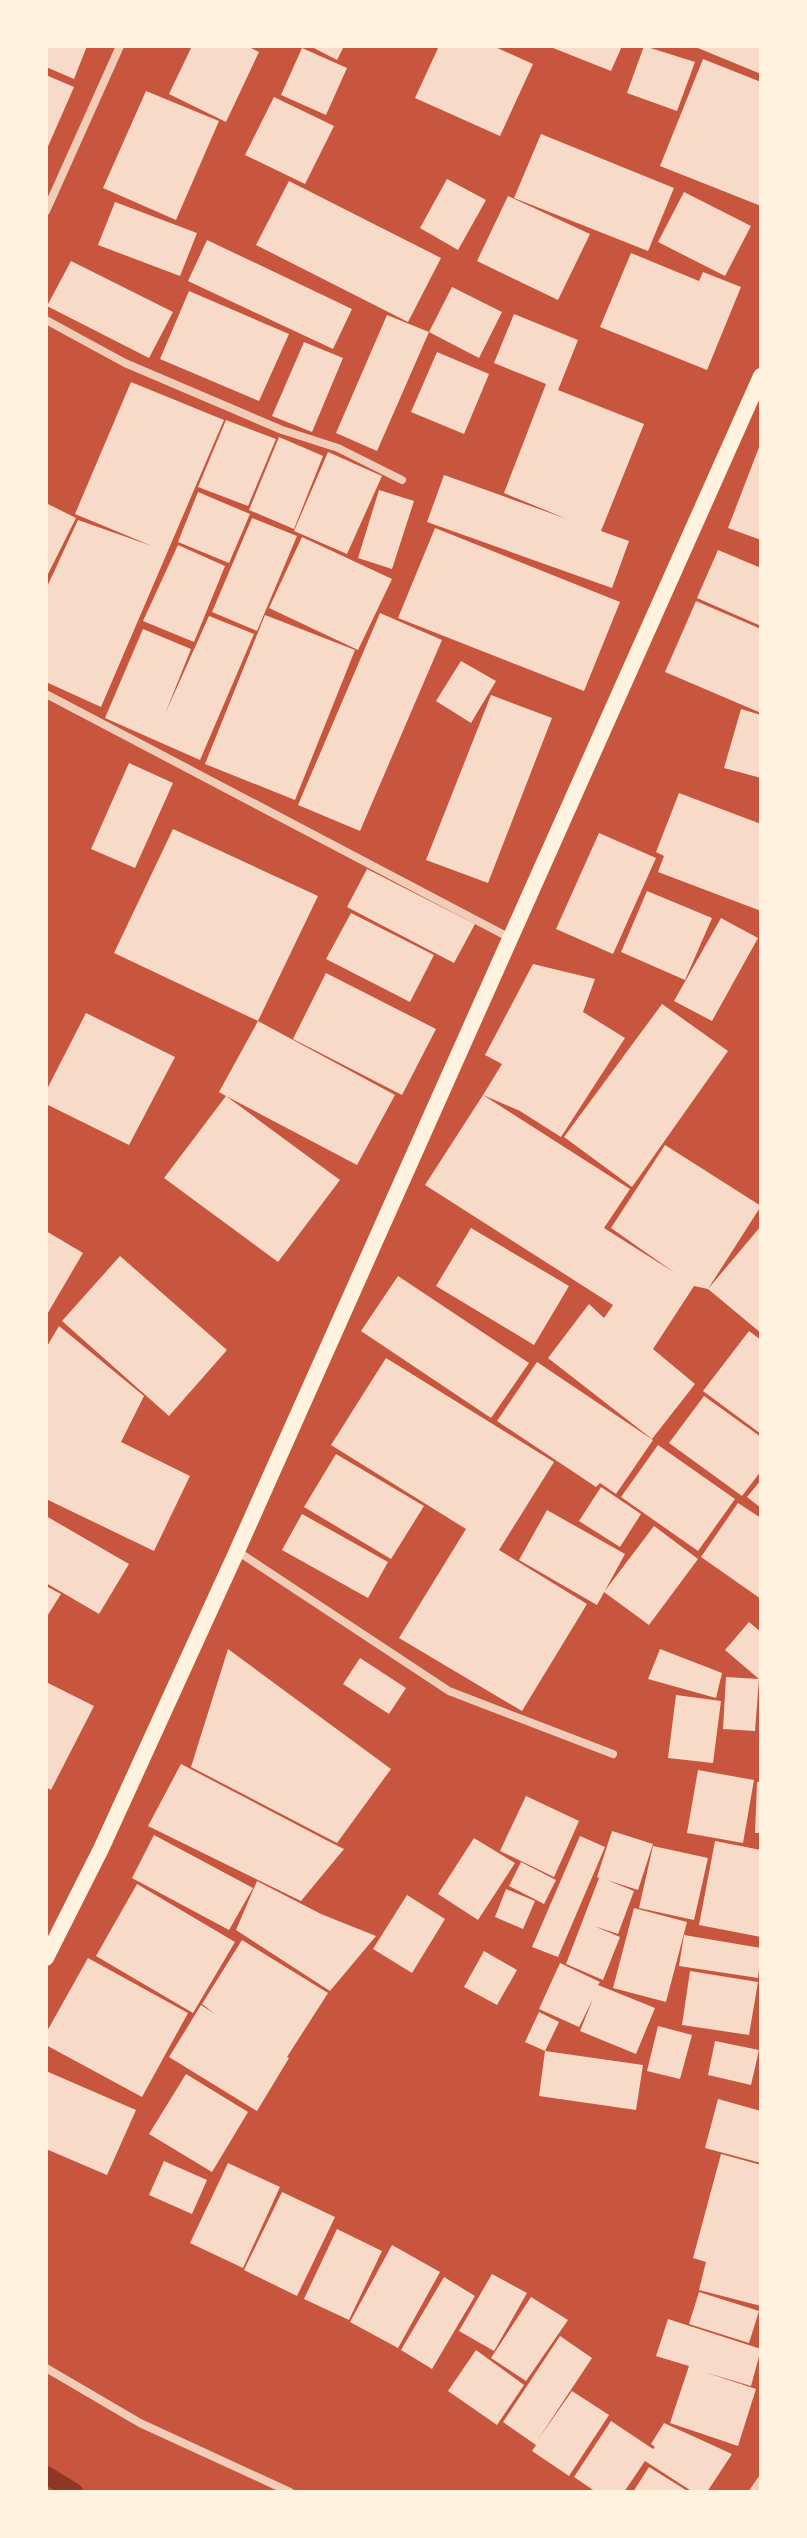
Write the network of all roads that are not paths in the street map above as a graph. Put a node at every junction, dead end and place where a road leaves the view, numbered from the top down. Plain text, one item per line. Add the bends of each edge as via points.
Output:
1 (120, 46) edge
2 (46, 211) edge
3 (46, 320) edge
4 (761, 376) edge
5 (402, 480) dead end
6 (46, 694) edge
7 (510, 938) junction
8 (237, 1551) junction
9 (613, 1754) dead end
10 (46, 1958) edge
11 (46, 2368) edge
12 (761, 2480) edge
13 (290, 2492) edge
14 (753, 2492) edge

1 - 2 street
3 - 5 street via 125,363 282,430 338,448
4 - 7 main road
6 - 7 street
7 - 8 main road
8 - 9 street via 449,1691
8 - 10 main road
11 - 13 street via 140,2423
12 - 14 street

